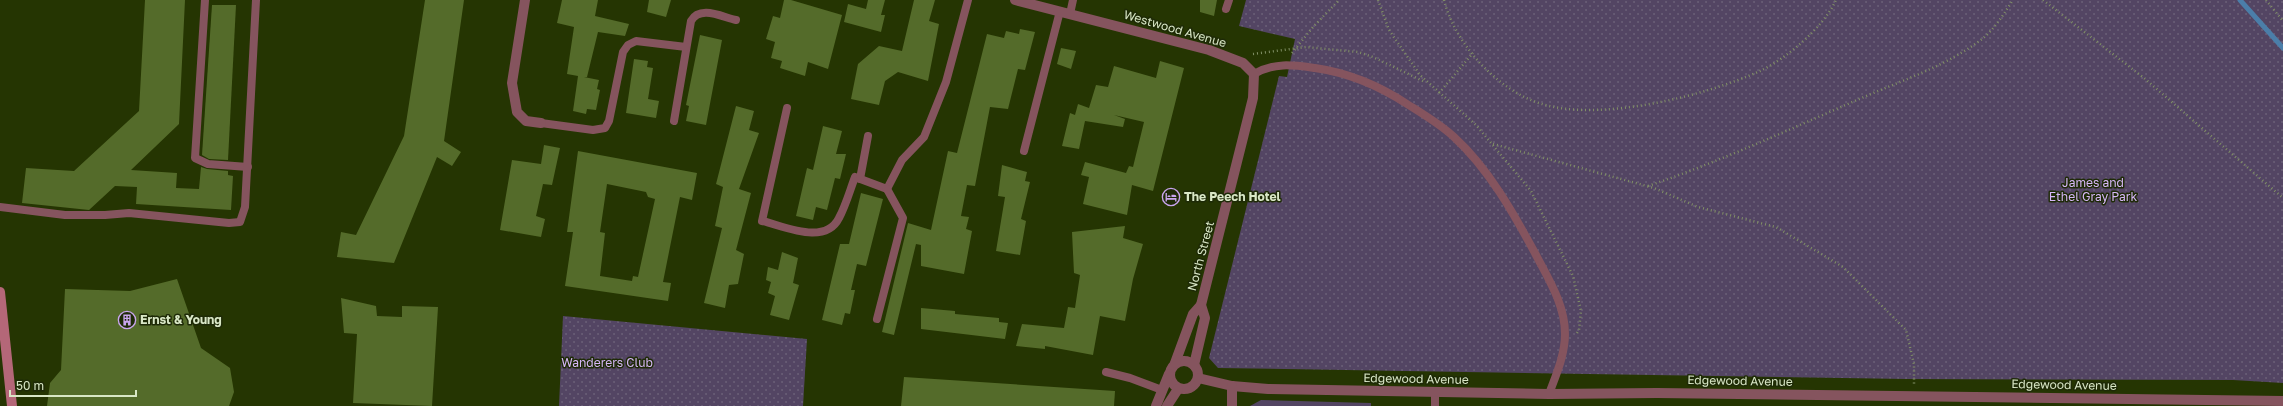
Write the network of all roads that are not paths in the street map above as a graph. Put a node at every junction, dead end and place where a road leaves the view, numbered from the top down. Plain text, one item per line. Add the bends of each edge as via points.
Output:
1 (205, 0) edge
2 (256, 0) edge
3 (525, 0) edge
4 (968, 0) edge
5 (1015, 0) edge
6 (1073, 0) edge
7 (1229, 0) edge
8 (1226, 10) dead end
9 (1060, 11) junction
10 (1070, 14) junction
11 (736, 20) dead end
12 (686, 47) junction
13 (1254, 74) junction
14 (787, 108) dead end
15 (674, 121) dead end
16 (541, 123) joint
17 (868, 136) dead end
18 (1024, 151) dead end
19 (248, 166) junction
20 (860, 179) junction
21 (887, 189) junction
22 (0, 207) edge
23 (0, 292) edge
24 (1202, 305) junction
25 (877, 319) dead end
26 (1175, 363) junction
27 (1194, 365) junction
28 (1106, 372) dead end
29 (1169, 374) junction
30 (1198, 378) junction
31 (1232, 386) junction
32 (1178, 388) junction
33 (1162, 390) junction
34 (1435, 392) junction
35 (1548, 394) junction
36 (2283, 402) edge
37 (12, 406) edge
38 (1156, 406) edge
39 (1167, 406) edge
40 (1232, 406) edge
41 (1436, 406) edge

1 - 19 lane via 195,158 201,163
2 - 19 lane
3 - 16 street via 512,83 518,112 526,121
4 - 21 lane via 946,82 924,137 902,160
5 - 9 street, Westwood Avenue
6 - 10 lane
7 - 8 lane
9 - 10 street, Westwood Avenue
9 - 18 lane
10 - 13 street, Westwood Avenue via 1209,50 1243,63
11 - 12 lane via 698,12 691,21
12 - 15 lane
12 - 16 lane via 636,41 628,45 623,52 609,121 605,128 593,130
13 - 24 street, North Street via 1253,98
13 - 35 lane via 1266,67 1288,64 1349,74 1381,88 1433,120 1455,137 1494,184 1524,233 1560,303 1565,334 1561,363
14 - 20 lane via 762,221 810,233 823,232 839,219 855,177
17 - 20 lane
19 - 22 lane via 243,217 236,223 129,212 65,215
20 - 21 lane
21 - 25 lane via 903,218
23 - 37 main road
24 - 26 street, North Street via 1193,314
24 - 27 street, North Street via 1205,318
26 - 27 street via 1182,360
26 - 29 street
27 - 30 street
28 - 33 lane
29 - 32 street via 1170,380
29 - 33 street
30 - 31 street, Edgewood Avenue
30 - 32 street via 1190,388
31 - 34 street, Edgewood Avenue
31 - 40 street
32 - 39 street
33 - 38 street
34 - 35 street, Edgewood Avenue
34 - 41 lane
35 - 36 street, Edgewood Avenue via 1658,393

